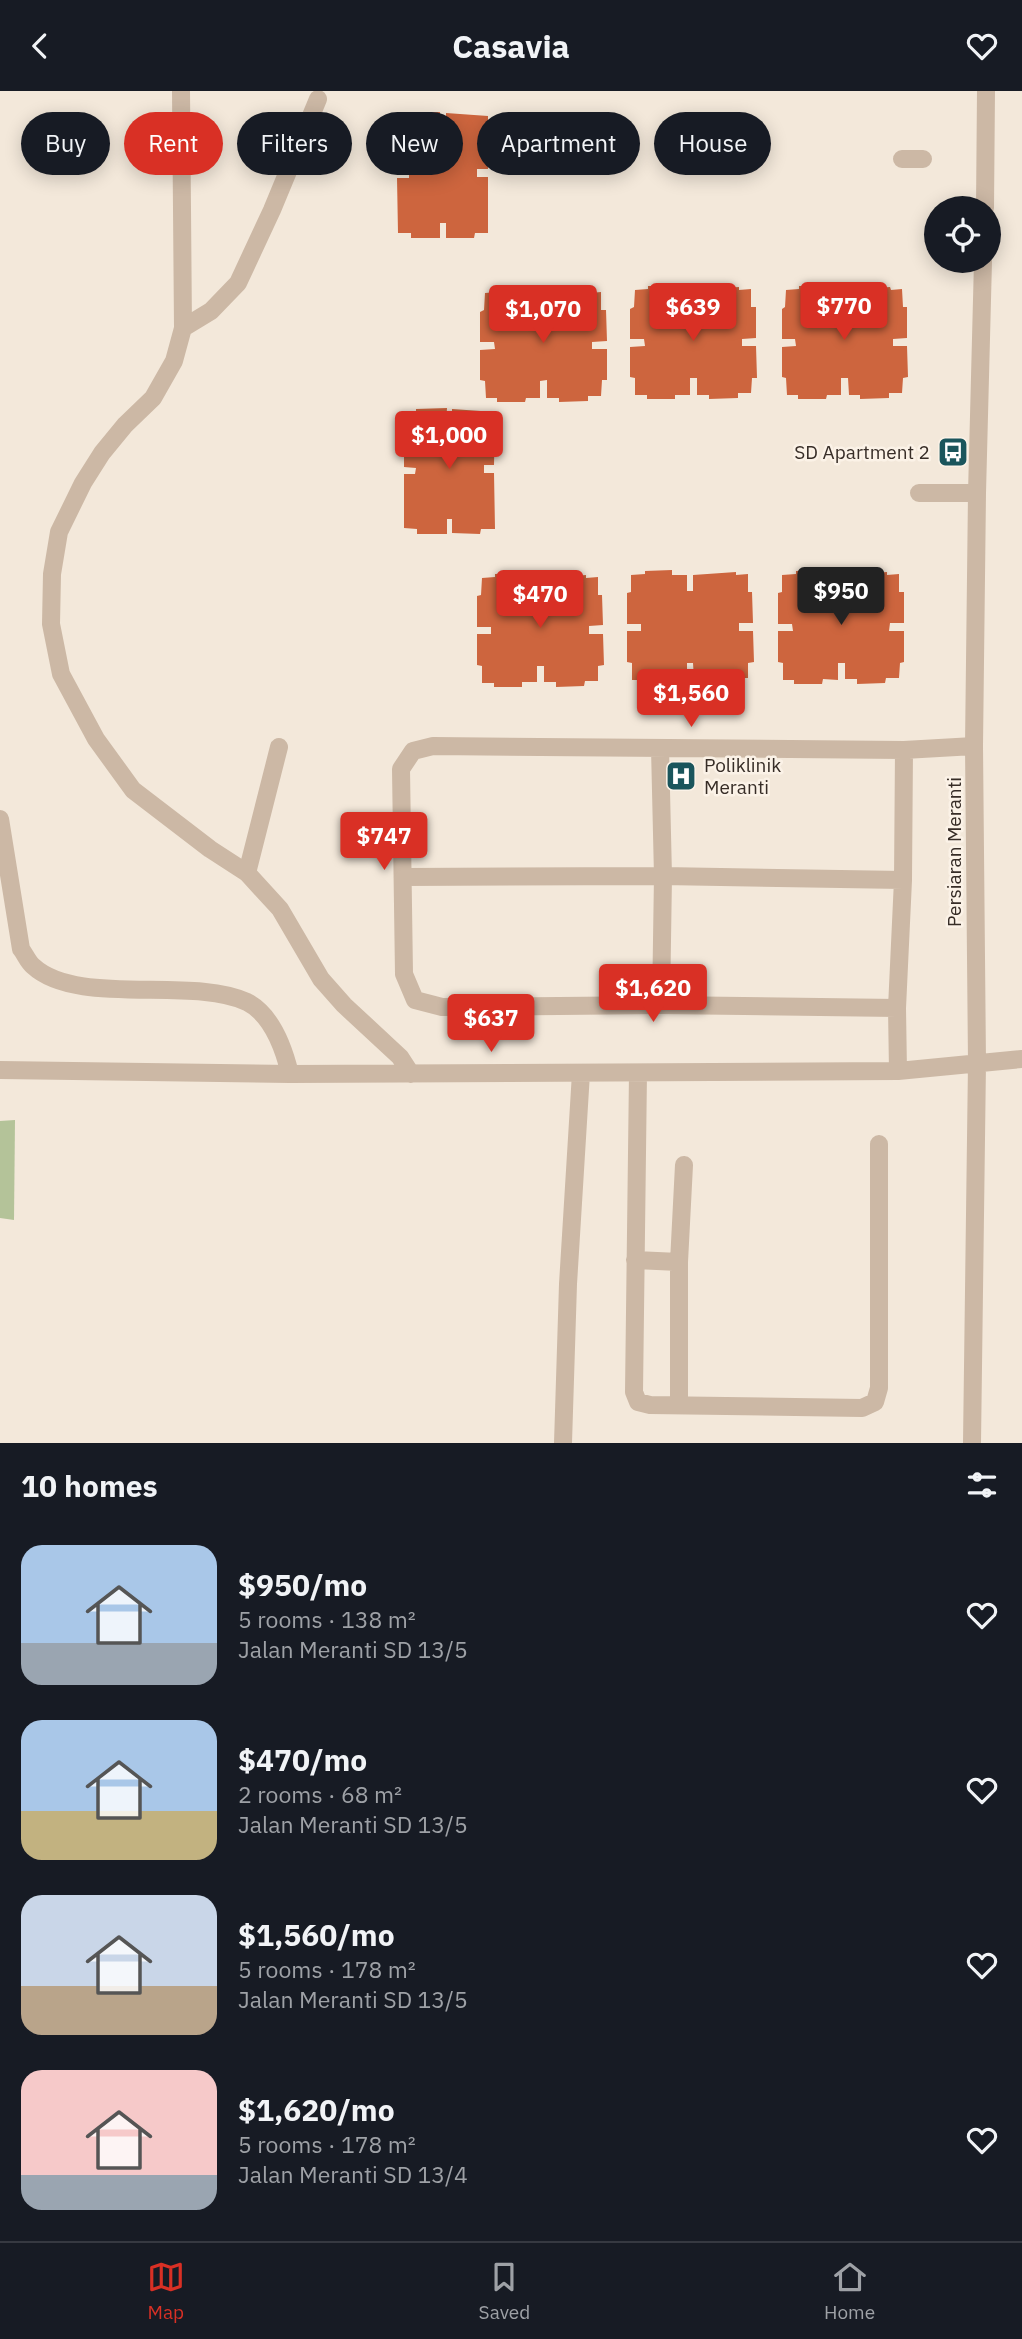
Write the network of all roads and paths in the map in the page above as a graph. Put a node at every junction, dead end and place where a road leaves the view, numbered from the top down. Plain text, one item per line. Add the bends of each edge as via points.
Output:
1 (181, 91) edge
2 (986, 91) edge
3 (318, 99) dead end
4 (902, 159) dead end
5 (923, 159) dead end
6 (985, 196) edge
7 (983, 273) edge
8 (183, 328) junction
9 (919, 493) dead end
10 (977, 493) junction
11 (974, 745) junction
12 (279, 747) dead end
13 (660, 748) junction
14 (904, 750) junction
15 (0, 819) edge
16 (247, 873) junction
17 (663, 876) junction
18 (403, 877) junction
19 (903, 880) junction
20 (661, 1005) junction
21 (897, 1009) junction
22 (1022, 1059) edge
23 (977, 1063) junction
24 (3, 1070) edge
25 (898, 1071) junction
26 (581, 1073) junction
27 (638, 1073) junction
28 (289, 1074) junction
29 (411, 1074) junction
30 (879, 1144) dead end
31 (684, 1165) dead end
32 (635, 1260) junction
33 (679, 1262) junction
34 (679, 1405) junction
35 (563, 1443) edge
36 (972, 1443) edge

1 - 8 street
2 - 6 street
3 - 8 street via 237,283 211,311
4 - 5 street
7 - 10 street, Persiaran Meranti
8 - 16 street via 174,361 153,398 102,453 59,532 51,624 61,674 96,739 133,790
9 - 10 street
10 - 11 street, Persiaran Meranti
11 - 14 street
11 - 23 street, Persiaran Meranti
12 - 16 street
13 - 14 street
13 - 17 street
13 - 18 street via 433,746 413,751 401,769
14 - 19 street
15 - 28 street via 21,949 33,966 54,980 79,986 222,994 248,1003 262,1014 283,1047
16 - 29 street via 280,909 321,979 400,1057
17 - 18 street
17 - 19 street
17 - 20 street
18 - 20 street via 404,974 415,1000 442,1007
19 - 21 street
20 - 21 street
21 - 25 street
22 - 23 street
23 - 25 street
23 - 36 street, Persiaran Meranti
24 - 28 street
25 - 27 street
26 - 27 street
26 - 29 street
26 - 35 street
27 - 32 street
28 - 29 street
30 - 34 street via 879,1388 875,1402 862,1408
31 - 33 street
32 - 33 street
32 - 34 street via 634,1391 638,1402
33 - 34 street

